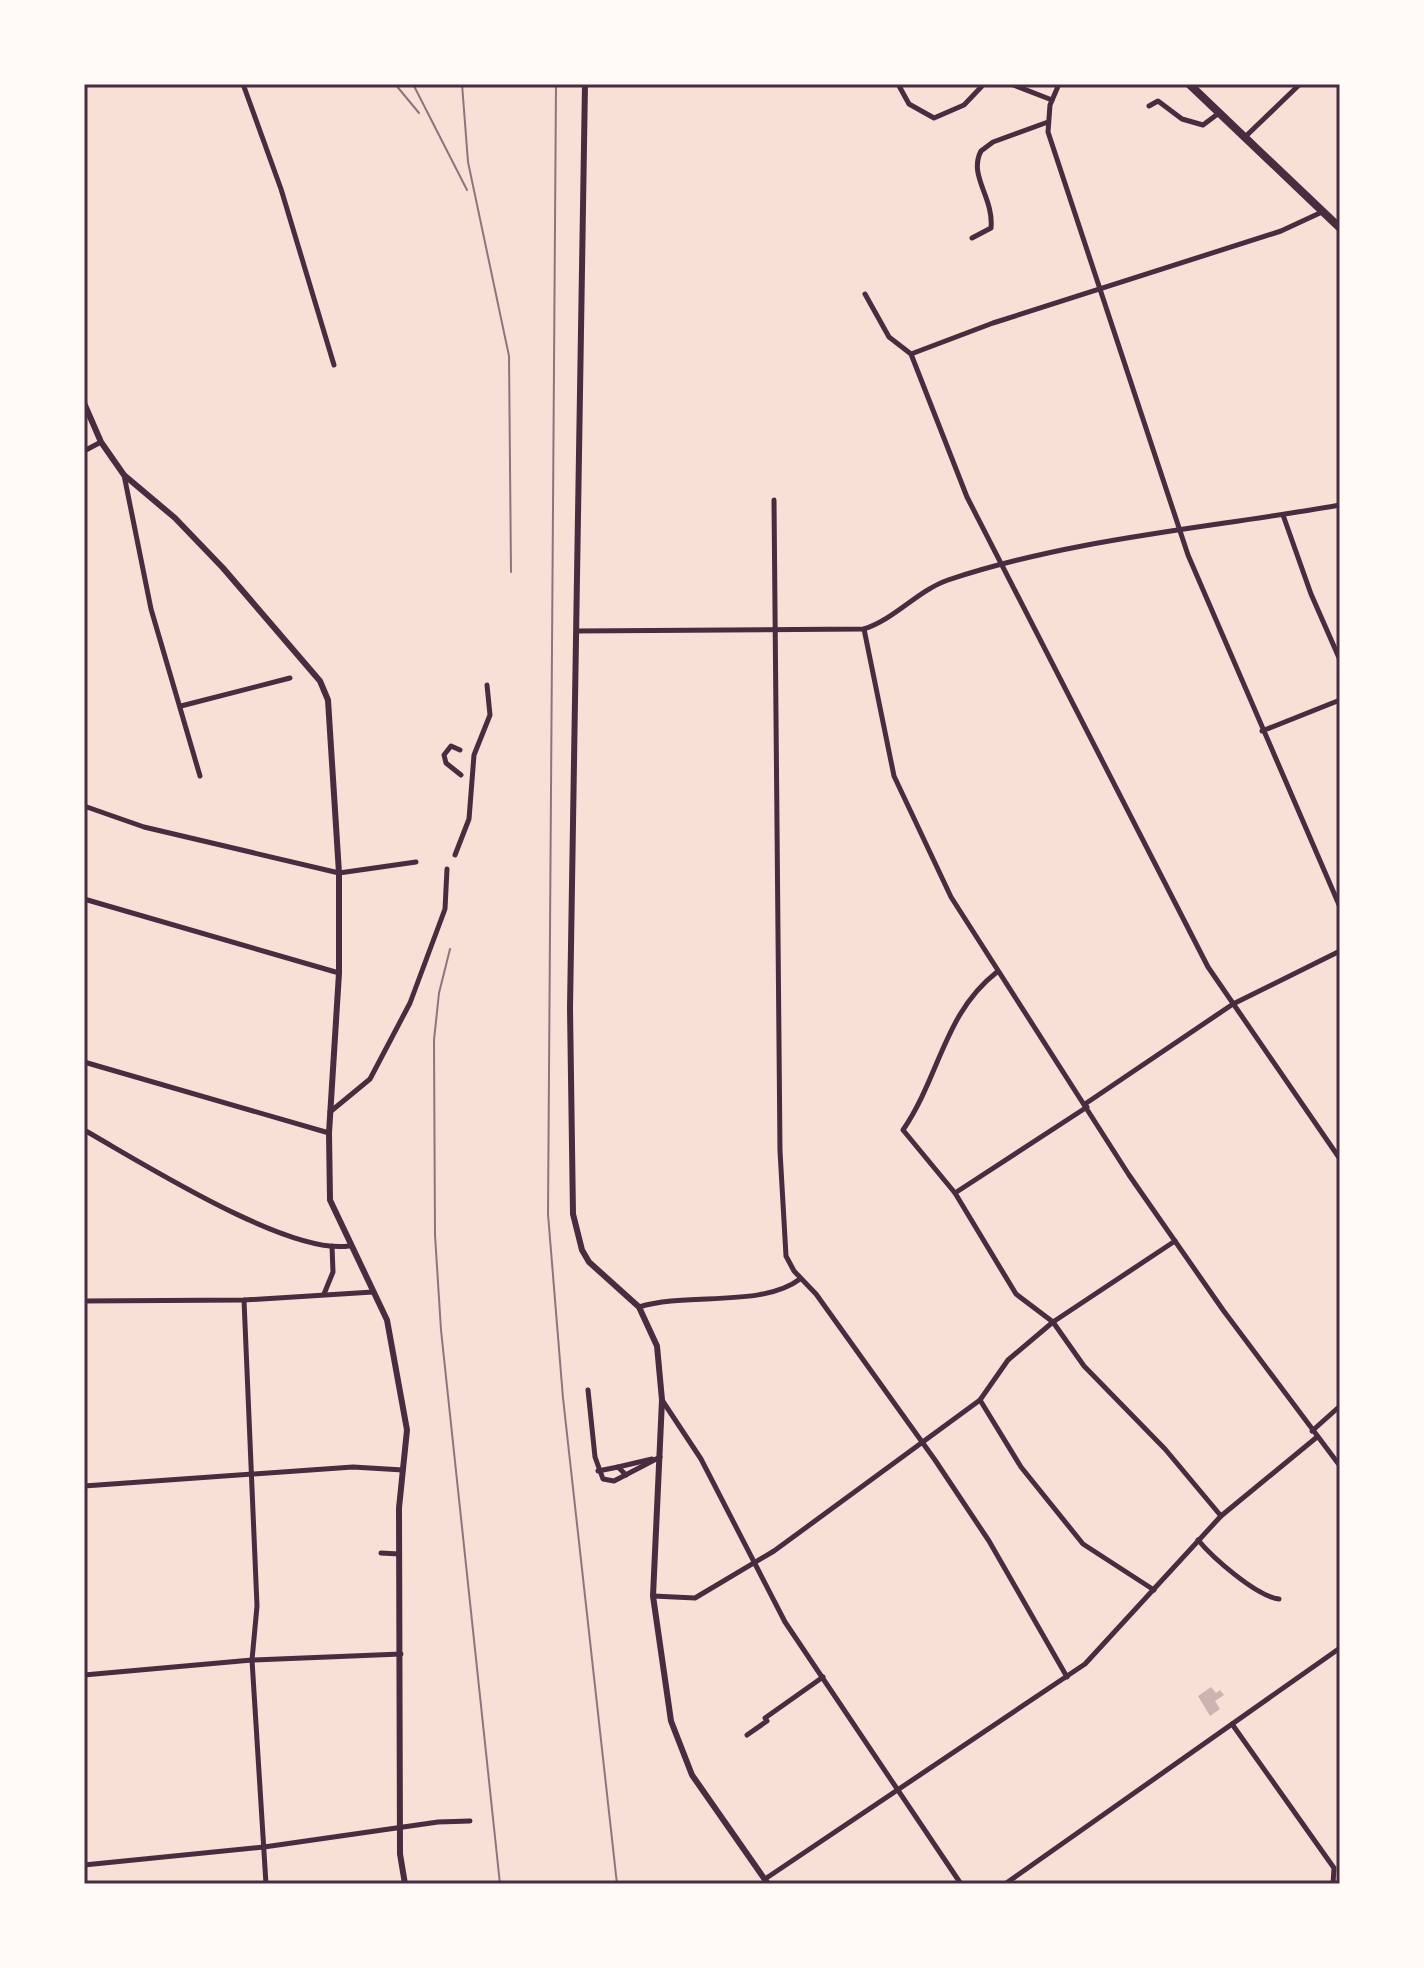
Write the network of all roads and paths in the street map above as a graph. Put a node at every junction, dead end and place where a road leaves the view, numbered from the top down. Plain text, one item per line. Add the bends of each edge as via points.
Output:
1 (243, 84) edge
2 (585, 84) edge
3 (898, 84) edge
4 (984, 84) edge
5 (1014, 84) edge
6 (1059, 84) edge
7 (1189, 84) edge
8 (1300, 84) edge
9 (1052, 100) junction
10 (1149, 106) dead end
11 (1220, 113) junction
12 (1048, 122) junction
13 (1245, 137) junction
14 (1323, 211) junction
15 (1340, 228) edge
16 (972, 238) dead end
17 (1102, 288) junction
18 (865, 294) dead end
19 (911, 354) junction
20 (334, 365) dead end
21 (84, 403) edge
22 (101, 442) junction
23 (84, 451) edge
24 (124, 475) junction
25 (774, 500) dead end
26 (1340, 505) edge
27 (1283, 515) junction
28 (1179, 531) junction
29 (1003, 565) junction
30 (773, 628) junction
31 (864, 629) junction
32 (577, 631) junction
33 (1340, 660) edge
34 (290, 678) dead end
35 (487, 685) dead end
36 (1340, 700) edge
37 (181, 706) junction
38 (1262, 731) junction
39 (460, 750) dead end
40 (461, 775) dead end
41 (200, 776) dead end
42 (84, 806) edge
43 (455, 855) dead end
44 (416, 862) dead end
45 (447, 869) dead end
46 (339, 873) junction
47 (84, 899) edge
48 (1340, 907) edge
49 (1340, 951) edge
50 (997, 972) junction
51 (339, 973) junction
52 (1233, 1004) junction
53 (84, 1062) edge
54 (1086, 1105) junction
55 (330, 1112) junction
56 (84, 1130) edge
57 (329, 1133) junction
58 (1340, 1159) edge
59 (955, 1193) junction
60 (1175, 1241) junction
61 (332, 1246) junction
62 (349, 1246) junction
63 (800, 1279) junction
64 (373, 1292) junction
65 (323, 1295) junction
66 (244, 1300) junction
67 (84, 1301) edge
68 (639, 1307) junction
69 (1053, 1322) junction
70 (588, 1390) dead end
71 (662, 1400) junction
72 (980, 1400) junction
73 (1340, 1406) edge
74 (1314, 1434) junction
75 (921, 1441) junction
76 (660, 1457) junction
77 (1340, 1466) edge
78 (618, 1467) junction
79 (403, 1470) junction
80 (598, 1471) junction
81 (251, 1474) junction
82 (626, 1475) junction
83 (84, 1486) edge
84 (1221, 1516) junction
85 (1198, 1540) junction
86 (381, 1553) dead end
87 (399, 1554) junction
88 (753, 1564) junction
89 (1154, 1590) junction
90 (653, 1596) junction
91 (1279, 1599) dead end
92 (1340, 1648) edge
93 (401, 1654) junction
94 (252, 1660) junction
95 (84, 1675) edge
96 (823, 1677) junction
97 (1067, 1677) junction
98 (1232, 1724) junction
99 (747, 1735) dead end
100 (897, 1789) junction
101 (470, 1821) dead end
102 (400, 1830) junction
103 (264, 1847) junction
104 (84, 1865) edge
105 (766, 1882) edge
106 (266, 1884) edge
107 (405, 1884) edge
108 (961, 1884) edge
109 (1005, 1884) edge
110 (1333, 1884) edge

1 - 20 street
2 - 32 street
3 - 4 street via 909,104 934,118 964,105
5 - 9 street
6 - 9 street
7 - 11 main road
8 - 13 street
9 - 12 street
10 - 11 street via 1158,101 1182,119 1203,125
11 - 13 main road
12 - 16 street via 981,151 976,171 991,205 991,228
12 - 17 street
13 - 14 main road
14 - 15 main road
14 - 17 street via 1281,231
17 - 19 street
17 - 28 street
18 - 19 street via 889,337
19 - 29 street via 955,468
21 - 22 street
22 - 23 street
22 - 24 street
24 - 37 street via 151,609
24 - 46 street via 194,538 320,681 328,700
25 - 30 street
26 - 27 street
27 - 28 street
27 - 33 street
28 - 29 street
28 - 38 street
29 - 31 street via 934,586
29 - 52 street via 1185,924
30 - 31 street
30 - 32 street
30 - 63 street via 780,1151 786,1256
31 - 50 street via 899,788 945,885
32 - 68 street via 570,1008 573,1214 589,1262
34 - 37 street
35 - 43 street via 490,715 474,755 469,819
36 - 38 street
37 - 41 street
38 - 48 street
39 - 40 street via 451,746 444,755
42 - 46 street via 144,827
44 - 46 street
45 - 55 street via 445,909 410,1003 370,1079
46 - 51 street
47 - 51 street
49 - 52 street
50 - 54 street
50 - 59 street via 968,997 954,1019 924,1098 903,1130
51 - 55 street
52 - 54 street
52 - 58 street
53 - 57 street
54 - 59 street
54 - 60 street
55 - 57 street
56 - 61 street via 234,1213
57 - 62 street via 330,1200
59 - 69 street via 1016,1294
60 - 69 street
60 - 74 street
61 - 62 street
61 - 65 street via 333,1272
62 - 64 street
63 - 68 street via 775,1292 661,1300
63 - 75 street
64 - 65 street
64 - 79 street via 387,1320 407,1430
65 - 66 street
66 - 67 street
66 - 81 street
68 - 71 street via 657,1346
69 - 72 street via 1008,1360
69 - 84 street via 1084,1366
70 - 80 street
71 - 76 street
71 - 88 street via 701,1459
72 - 75 street
72 - 89 street via 1021,1467 1083,1544
73 - 74 street
74 - 77 street
74 - 84 street
75 - 88 street
75 - 97 street via 989,1541
76 - 78 street
76 - 82 street
76 - 90 street
78 - 80 street
78 - 82 street
79 - 81 street via 353,1467
79 - 87 street
80 - 82 street via 609,1483
81 - 83 street
81 - 94 street via 257,1606
84 - 85 street
85 - 89 street
85 - 91 street via 1240,1577
86 - 87 street
87 - 93 street
88 - 90 street via 695,1598
88 - 96 street
89 - 97 street via 1103,1649
90 - 105 street via 665,1694 682,1756
92 - 98 street
93 - 94 street
93 - 102 street
94 - 95 street
94 - 103 street
96 - 99 street
96 - 100 street
97 - 100 street
98 - 109 street
98 - 110 street via 1334,1868
100 - 105 street
100 - 108 street
101 - 102 street
102 - 103 street
102 - 107 street
103 - 104 street
103 - 106 street

